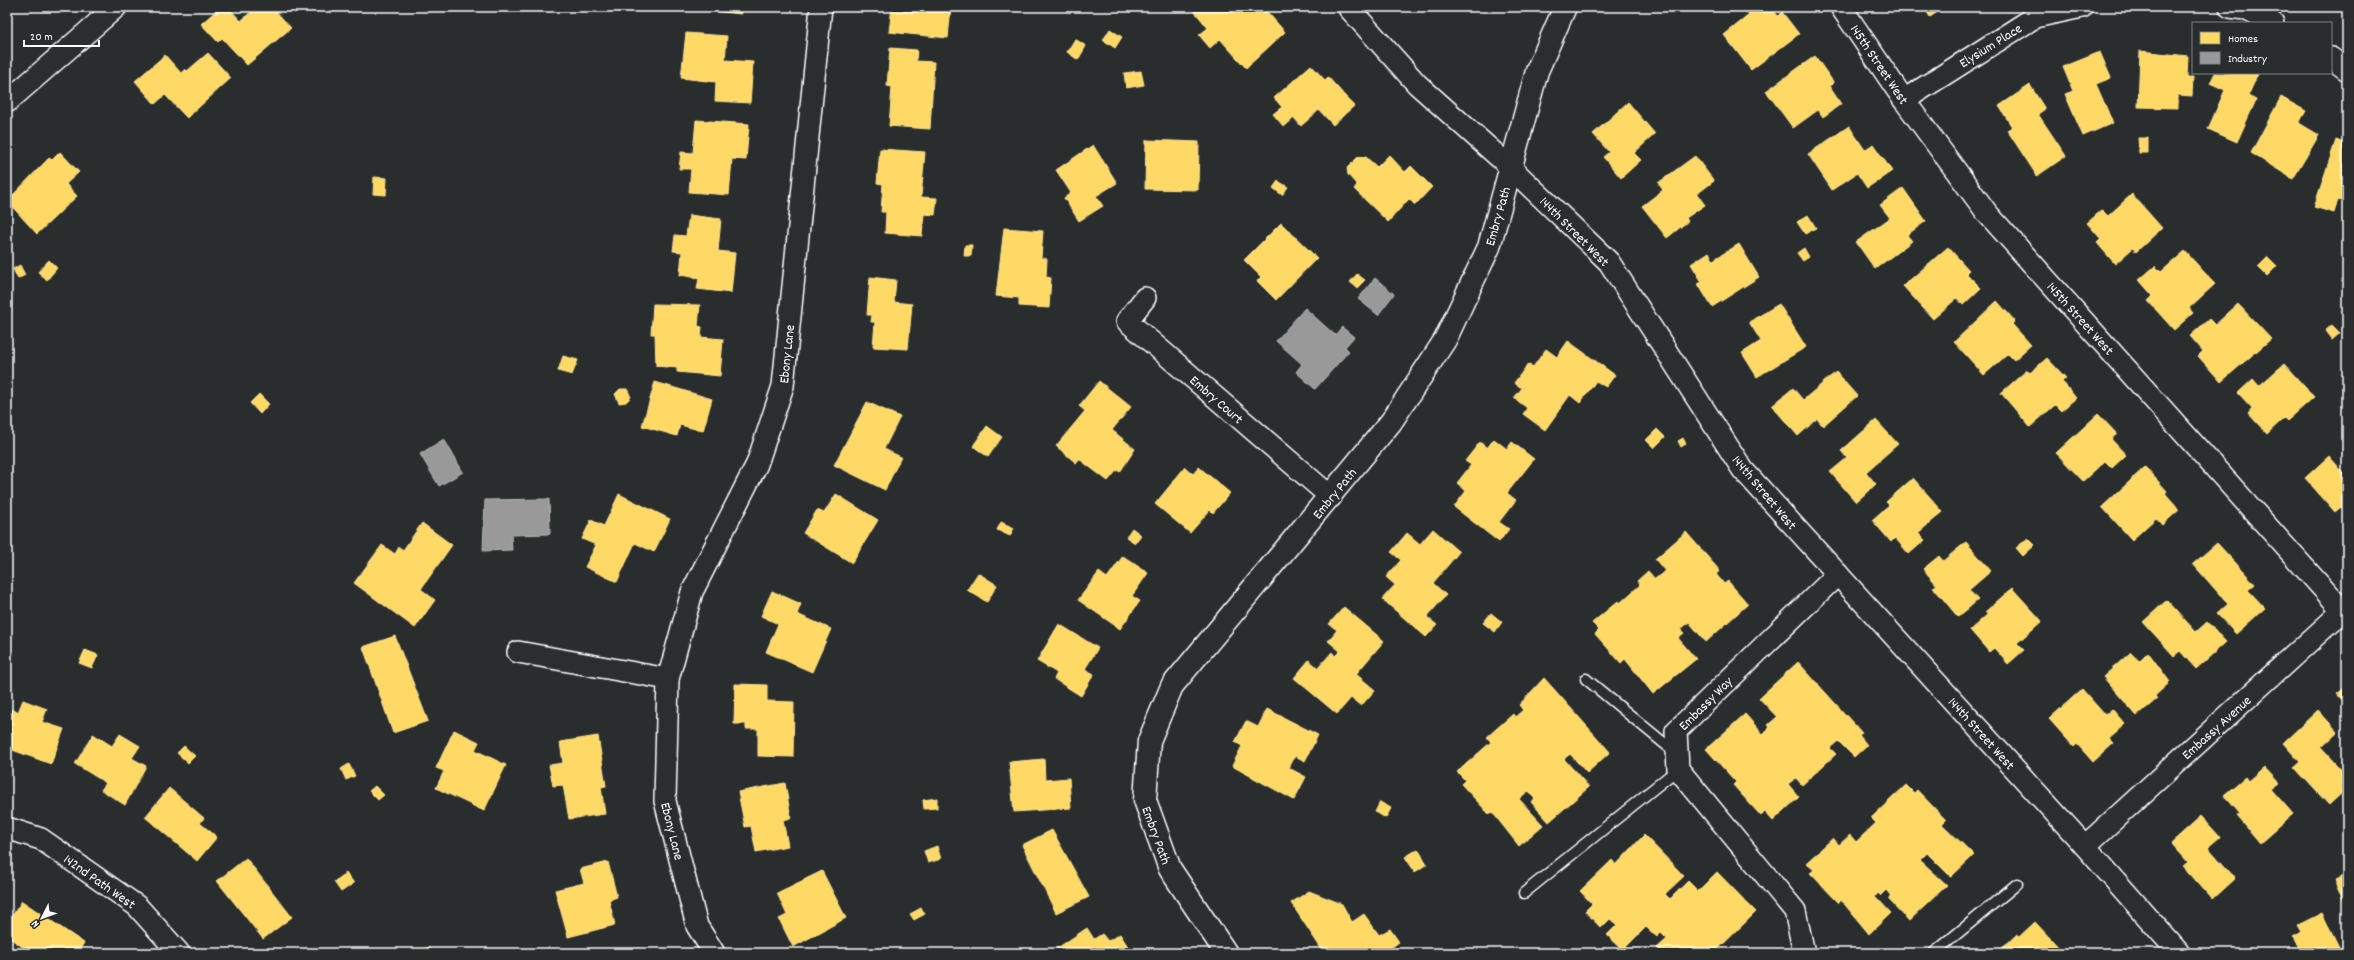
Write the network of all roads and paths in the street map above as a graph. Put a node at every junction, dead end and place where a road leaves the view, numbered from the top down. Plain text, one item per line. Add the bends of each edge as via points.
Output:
1 (116, 7) edge
2 (821, 7) edge
3 (1348, 7) edge
4 (1566, 7) edge
5 (1841, 7) edge
6 (2082, 7) edge
7 (2230, 7) edge
8 (2271, 22) edge
9 (2332, 59) edge
10 (2347, 70) edge
11 (1904, 100) junction
12 (7, 102) edge
13 (1510, 167) junction
14 (1145, 298) dead end
15 (1331, 497) junction
16 (1838, 574) junction
17 (2345, 609) edge
18 (518, 652) dead end
19 (668, 679) junction
20 (1586, 679) dead end
21 (1677, 762) junction
22 (7, 828) edge
23 (2085, 846) junction
24 (2017, 884) dead end
25 (1524, 893) dead end
26 (179, 953) edge
27 (714, 953) edge
28 (1226, 953) edge
29 (1804, 953) edge
30 (1934, 953) edge
31 (2179, 953) edge

1 - 12 street
2 - 19 street, Ebony Lane via 783,386 757,464 692,592
3 - 13 street, 144th Street West via 1417,84
4 - 13 street, Embry Path via 1537,72
5 - 11 street, 145th Street West
6 - 11 street, Elysium Place via 2036,17
7 - 8 street via 2245,9
9 - 10 street
11 - 17 street, 145th Street West via 1987,213
13 - 15 street, Embry Path via 1489,247 1445,340 1391,422
13 - 16 street, 144th Street West via 1609,262 1743,470
14 - 15 street, Embry Court via 1127,321
15 - 28 street, Embry Path via 1172,686 1149,741 1145,800 1170,869
16 - 21 street, Embassy Way via 1676,731
16 - 23 street, 144th Street West
17 - 23 street, Embassy Avenue
18 - 19 street
19 - 27 street, Ebony Lane via 664,801 697,926
20 - 21 lane
21 - 25 lane
21 - 29 street via 1795,911
22 - 26 street, 142nd Path West via 41,839 137,906
23 - 31 street, 144th Street West
24 - 30 lane

